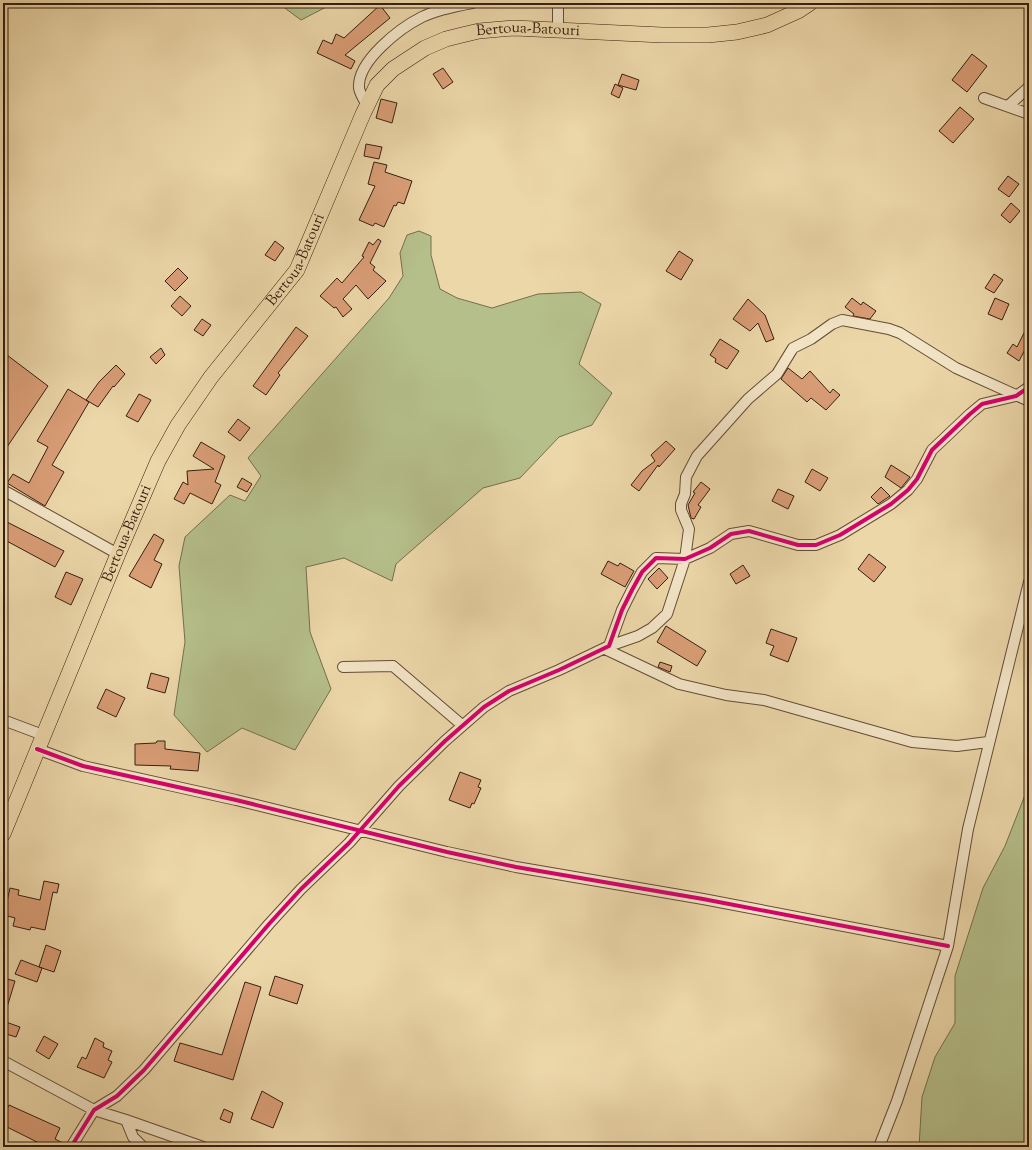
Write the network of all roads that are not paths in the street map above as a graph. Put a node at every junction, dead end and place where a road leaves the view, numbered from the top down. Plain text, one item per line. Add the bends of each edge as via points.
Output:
1 (472, 3) edge
2 (558, 3) edge
3 (810, 3) edge
4 (558, 30) junction
5 (1029, 87) edge
6 (984, 98) dead end
7 (366, 105) junction
8 (1008, 106) junction
9 (1029, 114) edge
10 (1029, 387) edge
11 (1016, 396) junction
12 (1029, 401) edge
13 (3, 490) edge
14 (118, 554) junction
15 (685, 559) junction
16 (1029, 582) edge
17 (607, 647) junction
18 (343, 667) dead end
19 (3, 720) edge
20 (462, 725) junction
21 (40, 742) junction
22 (988, 742) junction
23 (360, 831) junction
24 (3, 834) edge
25 (948, 946) junction
26 (3, 1061) edge
27 (94, 1110) junction
28 (126, 1120) junction
29 (71, 1147) edge
30 (143, 1147) edge
31 (203, 1147) edge
32 (880, 1147) edge

1 - 7 street via 422,17 384,43 368,63 360,80 359,89
2 - 4 street
3 - 4 highway, Bertoua-Batouri via 767,25 737,32 662,35
4 - 7 highway, Bertoua-Batouri via 499,28 446,39 425,48 393,69 377,85
5 - 8 street
6 - 8 street
7 - 14 highway, Bertoua-Batouri via 298,270 211,377 178,426 158,461
8 - 9 street
10 - 11 street
11 - 12 street
11 - 15 street via 982,404 932,450 917,479 908,490 891,504 840,535 816,545 798,545 749,531 731,534 710,548
11 - 15 street via 956,368 900,333 842,320 832,324 794,348 776,374 748,399 691,466 686,477 681,510 689,529
13 - 14 street
14 - 21 highway, Bertoua-Batouri
15 - 17 street via 670,605 662,620 638,636
15 - 17 street via 656,558 650,562 625,603
16 - 22 street
17 - 20 street via 509,690
17 - 22 street via 679,684 726,695 764,700 912,742 944,746
18 - 20 street via 393,666
19 - 21 street
20 - 23 street via 399,786
21 - 23 street via 83,766
21 - 24 highway, Bertoua-Batouri
22 - 25 street via 968,829
23 - 25 street via 516,867 703,899
23 - 27 street via 269,924 144,1070 117,1096
25 - 32 street
26 - 27 street
27 - 28 street
27 - 29 street
28 - 30 street via 133,1136
28 - 31 street

